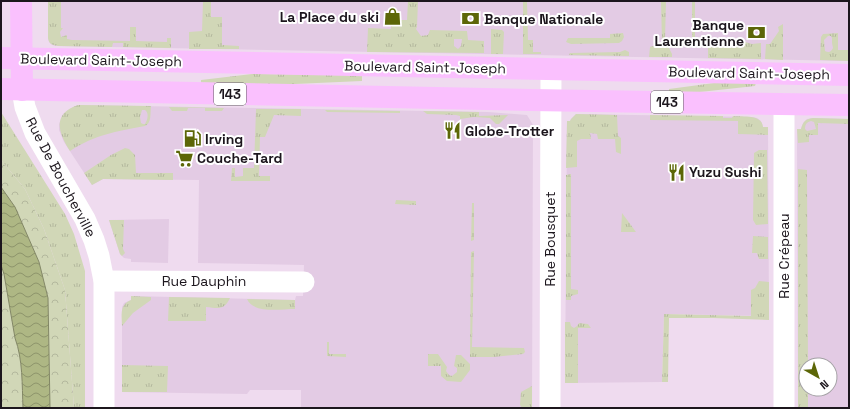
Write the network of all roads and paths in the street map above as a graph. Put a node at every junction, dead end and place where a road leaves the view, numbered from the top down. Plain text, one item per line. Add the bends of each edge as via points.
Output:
1 (21, 1) edge
2 (11, 58) edge
3 (550, 69) junction
4 (849, 75) edge
5 (1, 89) edge
6 (22, 90) junction
7 (550, 100) junction
8 (784, 104) junction
9 (849, 106) edge
10 (104, 281) junction
11 (304, 282) dead end
12 (104, 408) edge
13 (550, 408) edge
14 (784, 408) edge

1 - 2 main road
2 - 3 main road, Boulevard Saint-Joseph / 143
2 - 6 main road
3 - 4 main road, Boulevard Saint-Joseph / 143
3 - 7 street, Rue Bousquet
5 - 6 main road, 143
6 - 7 main road, 143
6 - 10 street, Rue De Boucherville via 24,107 35,133 90,231
7 - 8 main road, 143
7 - 13 street, Rue Bousquet
8 - 9 main road, 143
8 - 14 street, Rue Crépeau
10 - 11 street, Rue Dauphin
10 - 12 street, Rue De Boucherville

